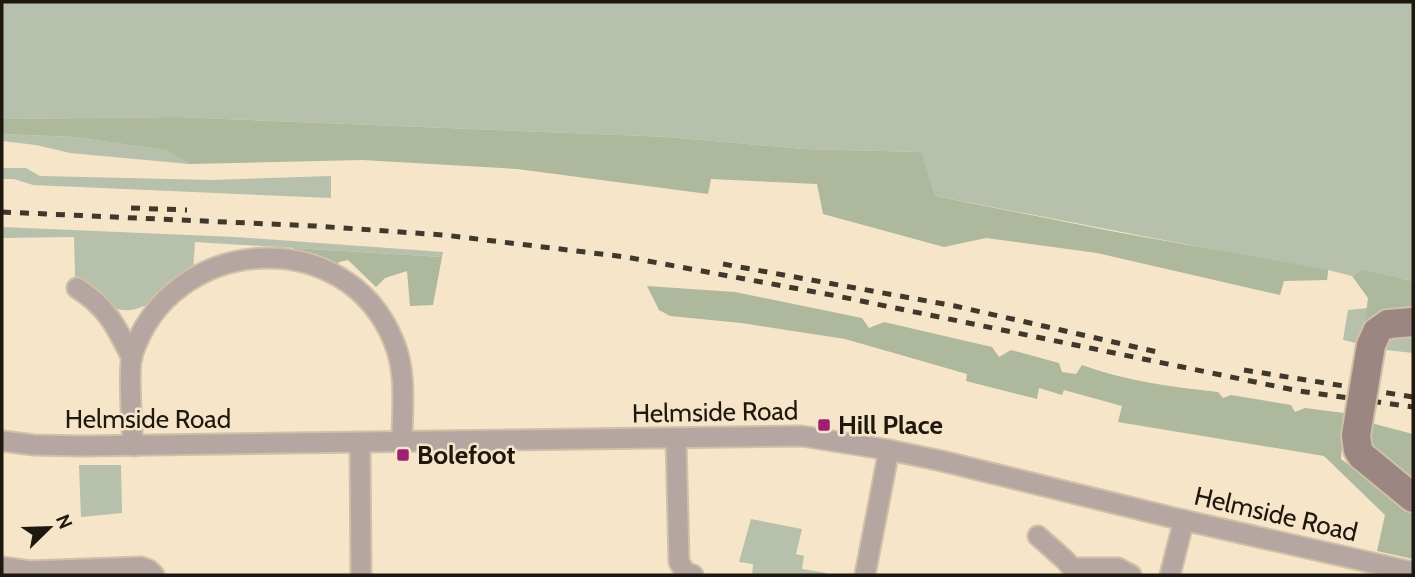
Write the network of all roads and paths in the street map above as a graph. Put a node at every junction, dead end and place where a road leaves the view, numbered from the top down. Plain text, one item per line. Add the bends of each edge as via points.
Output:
1 (77, 288) dead end
2 (113, 319) junction
3 (148, 321) junction
4 (1413, 322) edge
5 (132, 358) junction
6 (676, 439) junction
7 (2, 441) edge
8 (402, 442) junction
9 (360, 443) junction
10 (133, 446) junction
11 (889, 450) junction
12 (1413, 498) edge
13 (1184, 520) junction
14 (1038, 536) dead end
15 (2, 567) edge
16 (1070, 572) edge
17 (1413, 572) edge
18 (154, 575) edge
19 (361, 575) edge
20 (693, 575) edge
21 (865, 575) edge
22 (1131, 575) edge
23 (1170, 575) edge

1 - 2 street
2 - 3 street
2 - 5 street
3 - 5 street
3 - 8 street via 180,288 228,263 279,258 334,274 371,304 395,344 401,365
4 - 12 main road, bridge via 1388,324 1377,332 1356,435 1362,456
5 - 10 street
6 - 8 street, Helmside Road
6 - 11 street, Helmside Road via 802,436
6 - 20 street via 679,562
7 - 10 street, Helmside Road
8 - 9 street, Helmside Road
9 - 10 street, Helmside Road
9 - 19 street
11 - 13 street, Helmside Road
11 - 21 street
13 - 17 street, Helmside Road
13 - 23 street
14 - 16 street via 1065,560
15 - 18 street via 29,571 141,567
16 - 22 street via 1118,568

